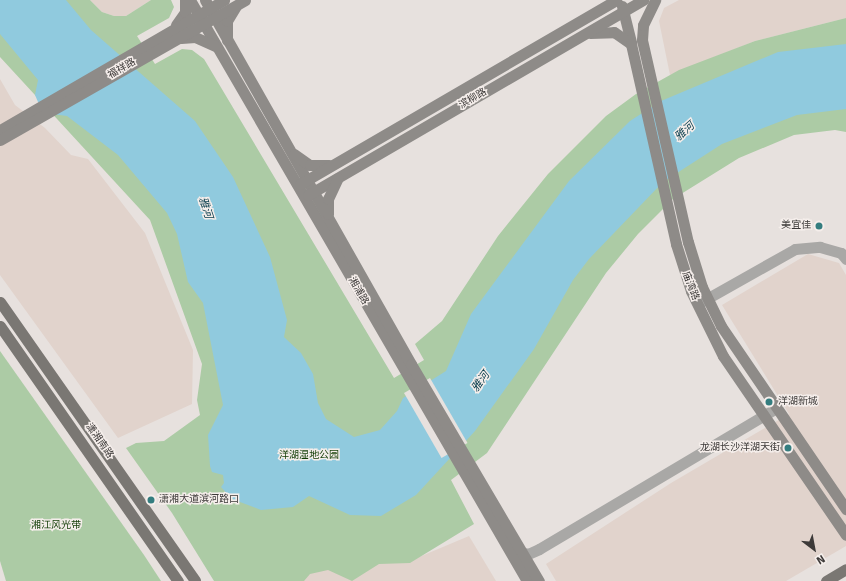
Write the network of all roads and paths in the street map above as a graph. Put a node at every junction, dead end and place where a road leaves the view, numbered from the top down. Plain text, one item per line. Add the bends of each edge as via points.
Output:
1 (185, 0) edge
2 (190, 0) edge
3 (224, 0) edge
4 (606, 0) edge
5 (616, 0) edge
6 (621, 0) edge
7 (655, 0) edge
8 (242, 1) edge
9 (637, 2) edge
10 (209, 9) edge
11 (623, 11) junction
12 (590, 15) junction
13 (201, 19) junction
14 (584, 34) junction
15 (168, 37) junction
16 (636, 42) junction
17 (224, 49) junction
18 (38, 112) junction
19 (0, 130) edge
20 (0, 140) edge
21 (287, 146) junction
22 (335, 163) junction
23 (341, 175) junction
24 (302, 183) junction
25 (309, 194) junction
26 (332, 222) junction
27 (846, 259) edge
28 (846, 264) edge
29 (708, 300) junction
30 (0, 302) edge
31 (698, 306) junction
32 (0, 326) edge
33 (407, 366) junction
34 (777, 410) junction
35 (765, 418) junction
36 (470, 474) junction
37 (846, 508) edge
38 (846, 535) edge
39 (520, 552) junction
40 (846, 563) edge
41 (530, 568) junction
42 (846, 569) edge
43 (830, 579) edge
44 (178, 581) edge
45 (195, 581) edge
46 (527, 581) edge
47 (539, 581) edge

1 - 15 main road via 182,18
2 - 13 main road, 湘浦路
3 - 10 main road, 福祥路
4 - 12 main road
5 - 12 main road, 滨柳路
6 - 11 main road, 庙湾路
7 - 16 main road
8 - 10 main road, 福祥路
8 - 17 main road via 227,20
9 - 11 main road, 滨柳路
9 - 16 main road, 庙湾路
10 - 13 main road, 福祥路
10 - 17 main road, 湘浦路
11 - 14 main road, 滨柳路
11 - 16 main road, 庙湾路
12 - 22 main road, 滨柳路
13 - 15 main road, 福祥路
13 - 17 main road, 湘浦路
14 - 16 main road via 614,32
14 - 23 main road, 滨柳路
15 - 17 main road via 195,37
15 - 18 main road, 福祥路
16 - 29 main road, 庙湾路, bridge via 688,242
16 - 31 main road, 庙湾路, bridge via 676,244
17 - 21 main road, 湘浦路
17 - 24 main road, 湘浦路
18 - 19 main road, 福祥路
18 - 20 main road, 福祥路
21 - 22 main road via 310,165
21 - 24 main road, 湘浦路
22 - 24 main road, 滨柳路
23 - 25 main road, 滨柳路
23 - 26 main road via 332,186 328,199
24 - 25 main road, 湘浦路
25 - 26 main road, 湘浦路
25 - 33 main road, 湘浦路
26 - 33 main road, 湘浦路
27 - 29 street via 841,253 825,248 795,249
28 - 29 street via 830,251 796,252
29 - 31 street
29 - 34 main road, 庙湾路 via 720,326
30 - 45 main road, 潇湘南路
31 - 35 main road, 庙湾路 via 724,356
32 - 44 main road, 潇湘南路
33 - 36 main road, 湘浦路
34 - 35 street
34 - 37 main road, 庙湾路
35 - 38 main road, 庙湾路
35 - 39 street via 539,549 528,554
35 - 41 street via 539,554
36 - 39 main road, 湘浦路
36 - 46 main road, 湘浦路
39 - 41 main road, 湘浦路
40 - 43 main road
41 - 47 main road, 湘浦路
42 - 43 main road

